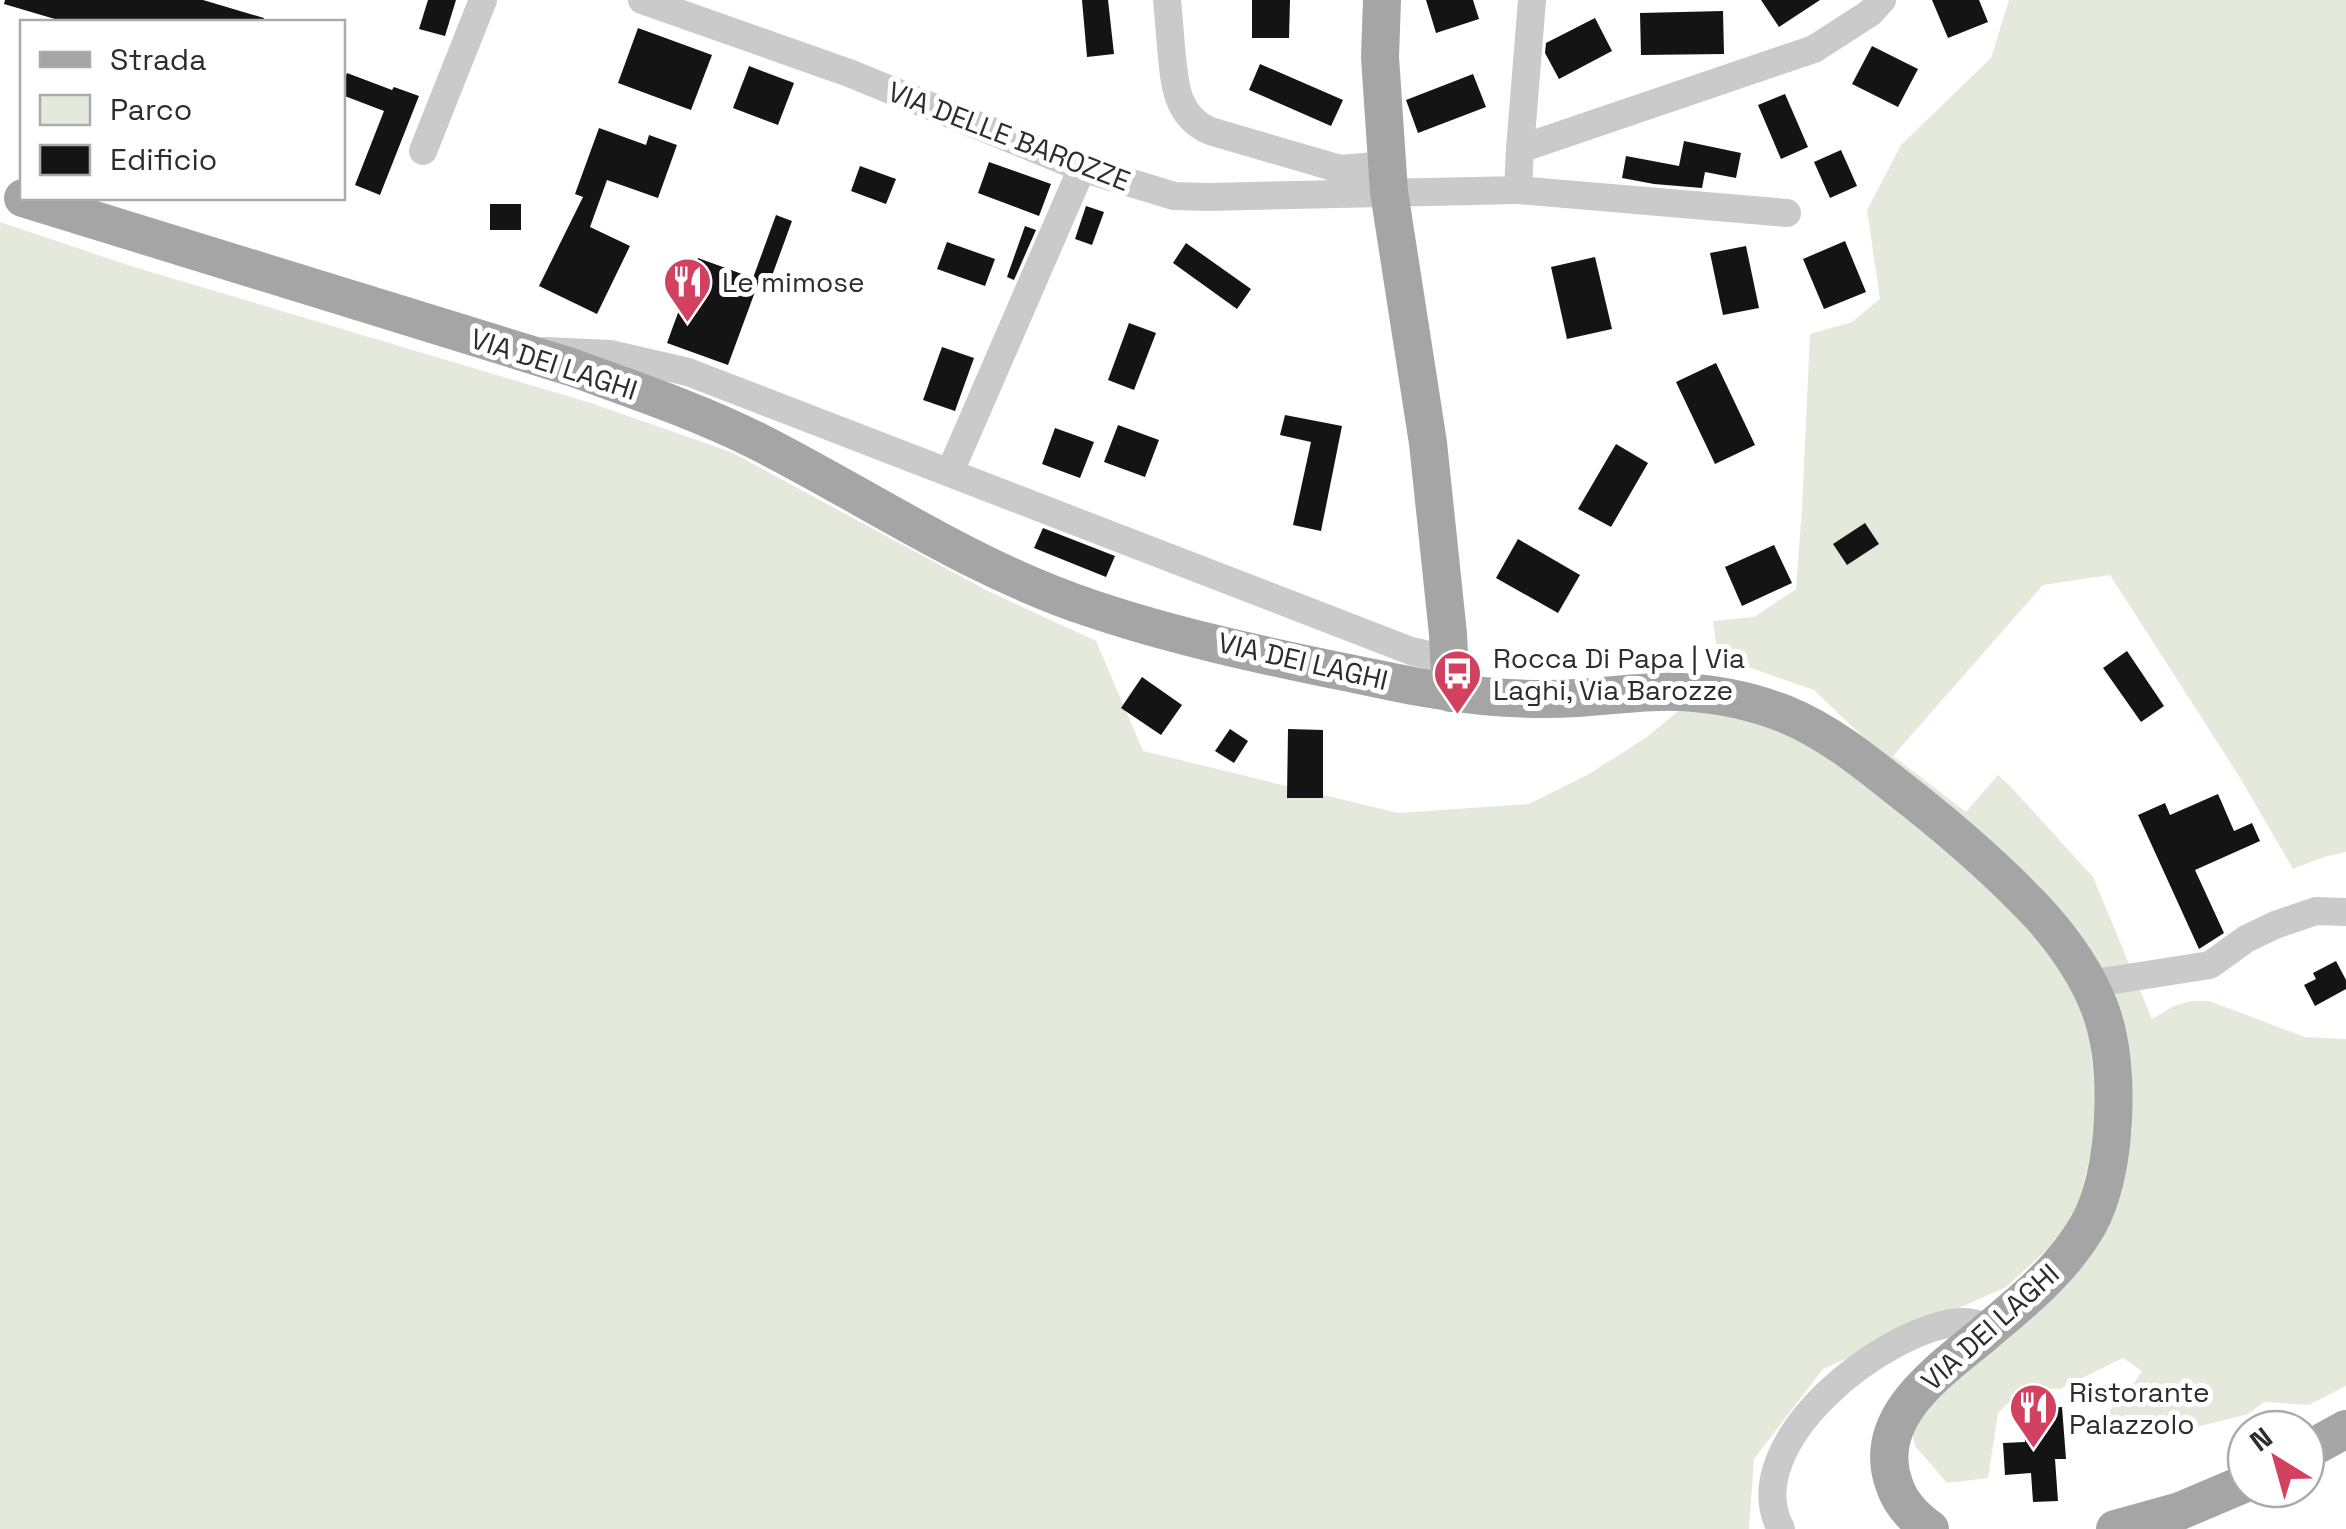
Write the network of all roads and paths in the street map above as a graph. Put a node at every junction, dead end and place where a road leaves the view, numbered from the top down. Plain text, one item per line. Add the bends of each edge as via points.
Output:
1 (483, 0) edge
2 (642, 0) edge
3 (1167, 0) edge
4 (1382, 0) edge
5 (1532, 0) edge
6 (1882, 0) edge
7 (1520, 149) junction
8 (424, 151) dead end
9 (1082, 168) junction
10 (1388, 178) junction
11 (1518, 190) junction
12 (29, 200) edge
13 (1786, 213) dead end
14 (518, 351) junction
15 (950, 472) junction
16 (1451, 676) junction
17 (2346, 912) edge
18 (2089, 984) junction
19 (1991, 1328) junction
20 (2226, 1492) edge
21 (1781, 1529) edge
22 (1930, 1529) edge
23 (2114, 1529) edge

1 - 8 street
2 - 9 street, VIA DELLE BAROZZE via 849,73
3 - 10 street via 1176,91 1198,126
4 - 10 main road
5 - 7 street
6 - 7 street via 1814,49
7 - 11 street
9 - 10 street, VIA DELLE BAROZZE via 1174,196
9 - 15 street
10 - 11 street
10 - 16 main road via 1428,443
11 - 13 street
12 - 14 main road, VIA DEI LAGHI
14 - 15 street via 597,352 657,363
14 - 16 main road, VIA DEI LAGHI via 706,418 980,562 1090,608 1284,659
15 - 16 street via 1411,651
16 - 18 main road, VIA DEI LAGHI via 1545,699 1701,694 1795,718 1854,754 1966,844 2048,924
17 - 18 street via 2316,911 2276,925 2210,965
18 - 19 main road, VIA DEI LAGHI via 2112,1065 2101,1194 2061,1263
19 - 21 street via 1963,1322 1920,1333 1828,1391 1800,1423 1775,1474 1772,1506
19 - 22 main road, VIA DEI LAGHI via 1918,1392 1892,1436 1888,1459 1895,1487
20 - 23 main road

